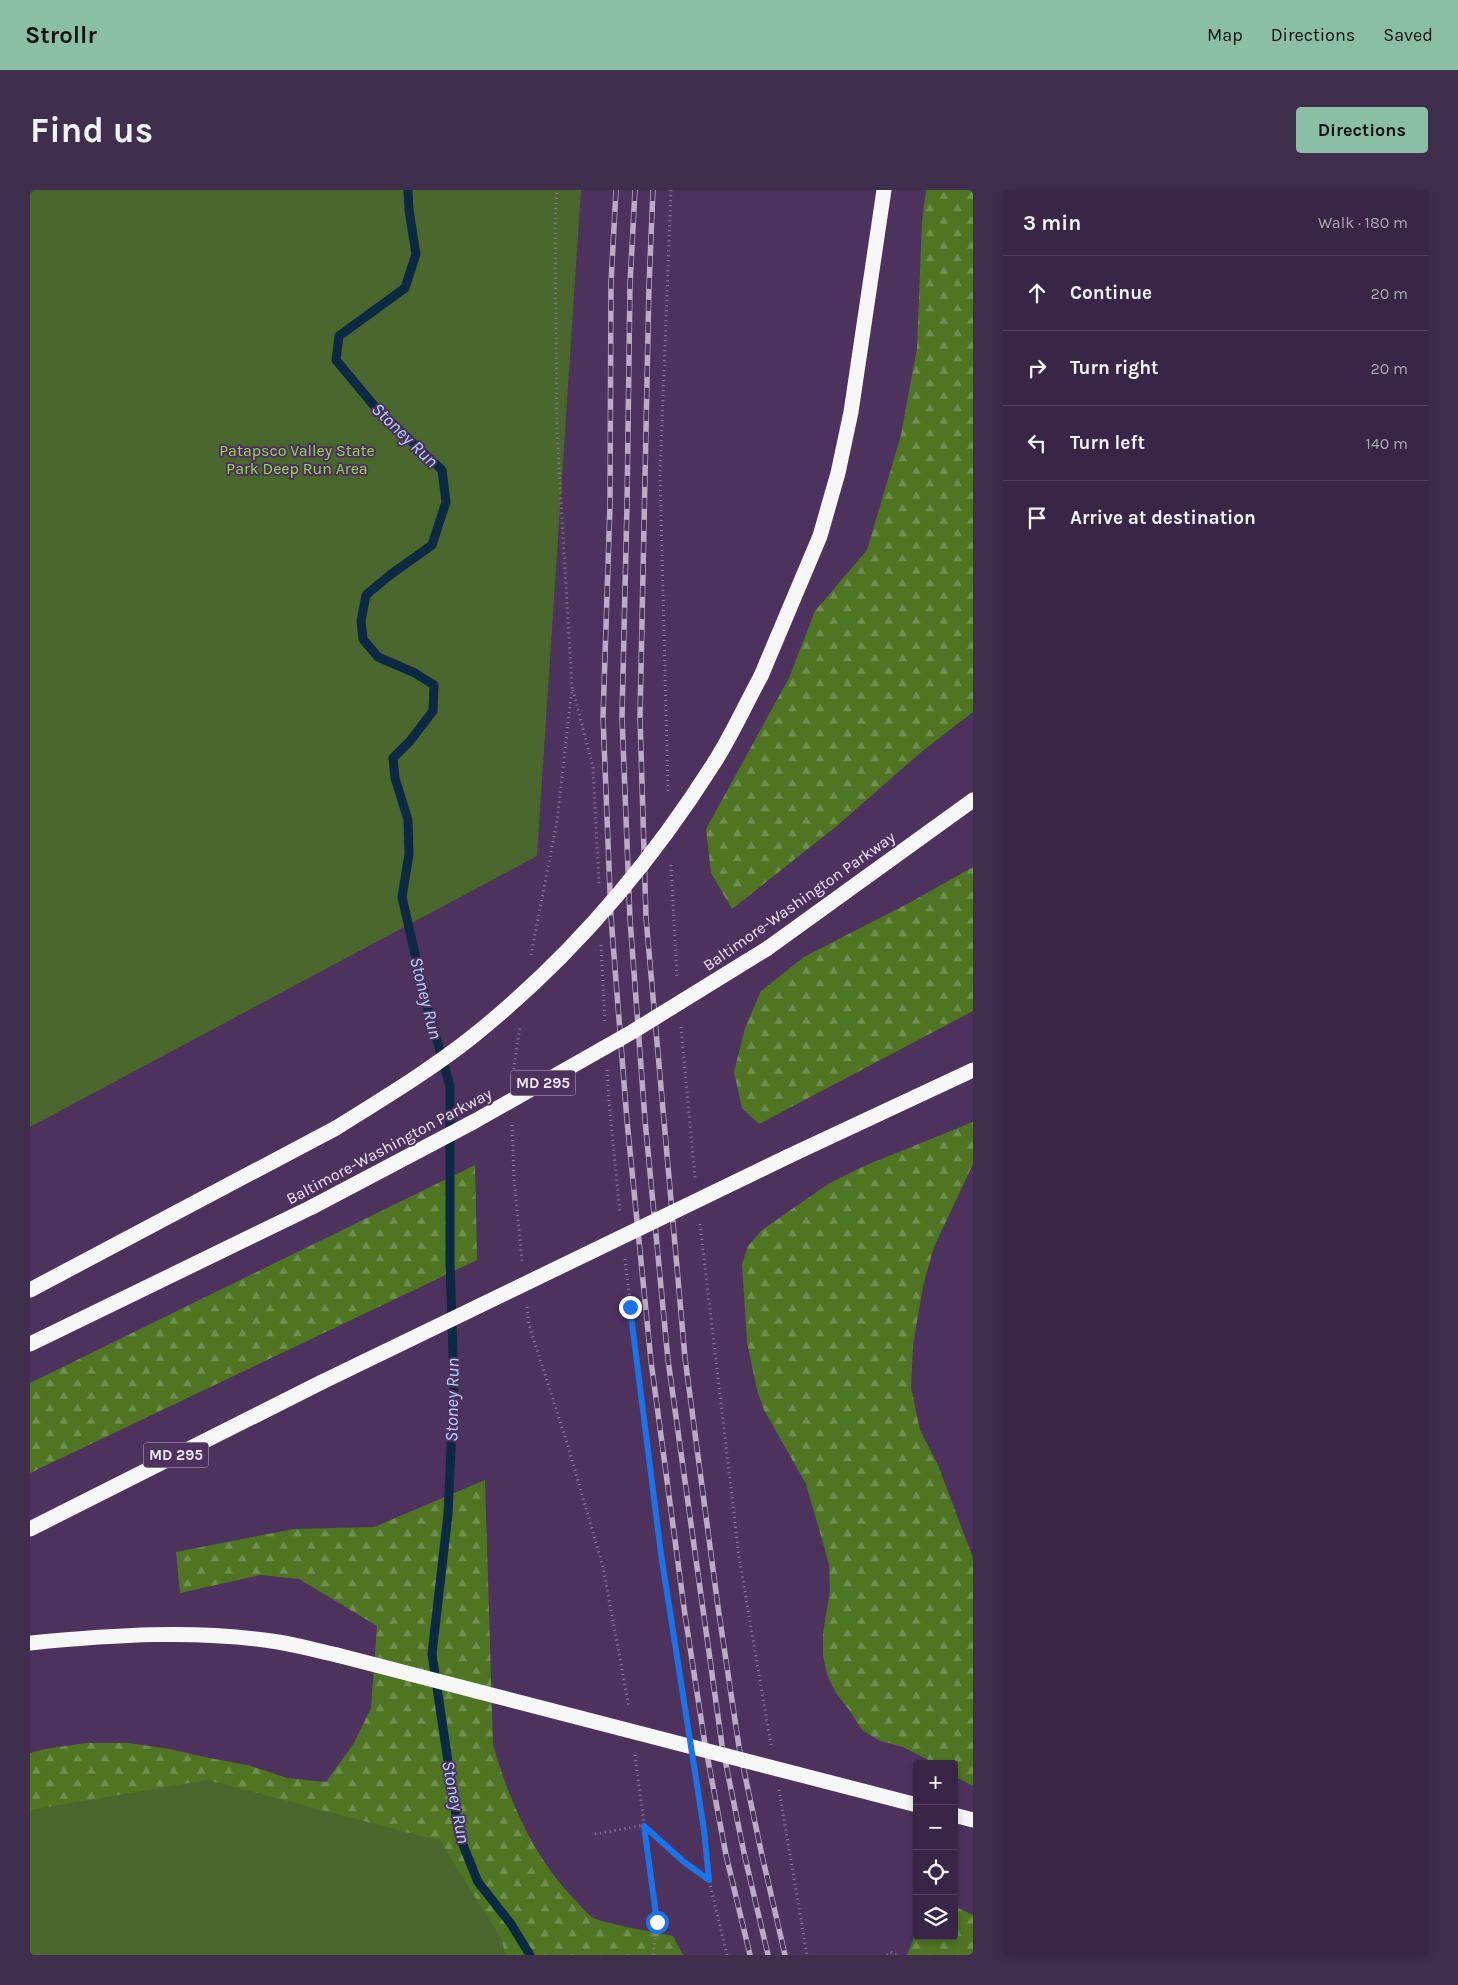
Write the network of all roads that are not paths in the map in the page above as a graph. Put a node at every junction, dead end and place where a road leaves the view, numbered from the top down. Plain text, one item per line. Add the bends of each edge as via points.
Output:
1 (884, 190) edge
2 (973, 800) edge
3 (973, 1070) edge
4 (30, 1290) edge
5 (30, 1344) edge
6 (30, 1529) edge
7 (30, 1643) edge
8 (913, 1804) edge
9 (958, 1816) edge
10 (973, 1820) edge

1 - 4 highway, bridge via 851,412 820,536 761,676 715,761 671,828 591,926 532,986 471,1038 406,1085 336,1128
2 - 5 highway, Baltimore-Washington Parkway / MD 295, bridge via 768,948 632,1032 475,1121 312,1207
3 - 6 highway, MD 295, bridge via 322,1382
7 - 8 highway, bridge via 156,1634 278,1642
9 - 10 highway

